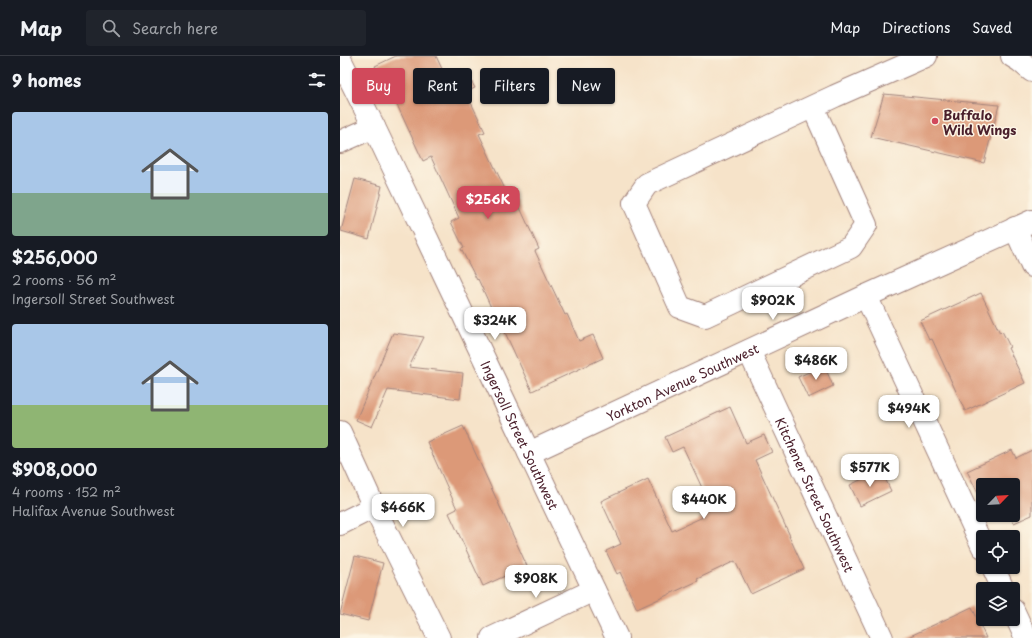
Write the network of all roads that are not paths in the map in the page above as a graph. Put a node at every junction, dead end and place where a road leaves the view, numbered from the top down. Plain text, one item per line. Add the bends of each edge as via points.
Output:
1 (926, 56) edge
2 (1012, 56) edge
3 (340, 59) edge
4 (1032, 71) edge
5 (813, 107) junction
6 (374, 127) junction
7 (340, 142) edge
8 (1024, 224) edge
9 (1032, 266) edge
10 (866, 296) junction
11 (749, 351) junction
12 (340, 432) edge
13 (529, 453) junction
14 (374, 508) junction
15 (340, 524) edge
16 (976, 531) edge
17 (594, 590) junction
18 (1020, 625) edge
19 (439, 638) edge
20 (492, 638) edge
21 (617, 638) edge
22 (882, 638) edge
23 (1026, 638) edge

1 - 5 street
2 - 4 street
3 - 6 street, Ingersoll Street Southwest
5 - 5 street via 647,184 634,203 680,307 705,316 851,247 866,225
6 - 7 street
6 - 13 street, Ingersoll Street Southwest
8 - 9 street
8 - 10 street, Yorkton Avenue Southwest
10 - 11 street, Yorkton Avenue Southwest
10 - 16 street
11 - 13 street, Yorkton Avenue Southwest
11 - 22 street, Kitchener Street Southwest
12 - 14 street
13 - 17 street, Ingersoll Street Southwest
14 - 15 street
14 - 19 street
17 - 20 street
17 - 21 street, Ingersoll Street Southwest
18 - 23 street

